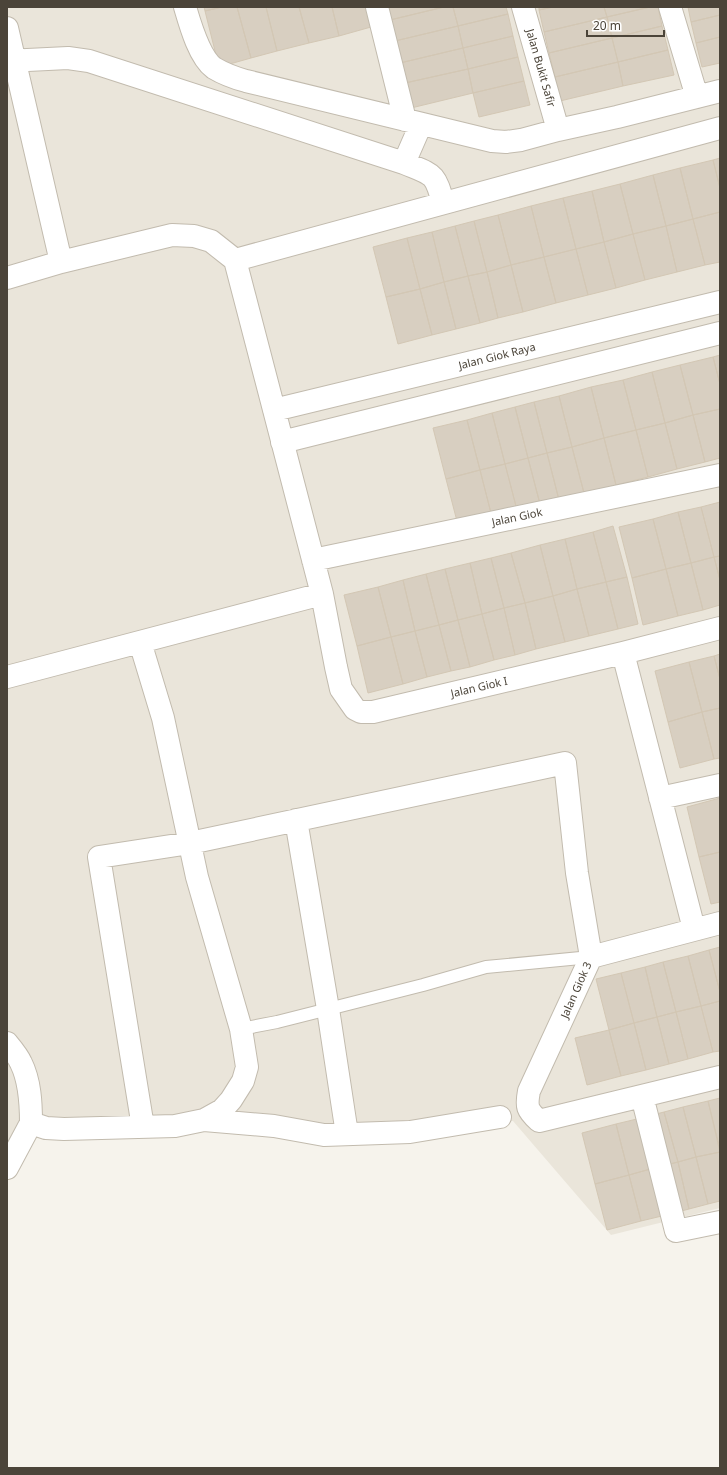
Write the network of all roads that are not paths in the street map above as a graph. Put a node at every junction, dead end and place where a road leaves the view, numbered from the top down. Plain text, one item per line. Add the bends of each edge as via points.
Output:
1 (185, 7) edge
2 (377, 7) edge
3 (524, 7) edge
4 (670, 7) edge
5 (7, 28) edge
6 (11, 61) edge
7 (720, 92) edge
8 (697, 97) junction
9 (415, 125) junction
10 (720, 128) edge
11 (558, 130) junction
12 (406, 160) junction
13 (443, 203) junction
14 (235, 260) junction
15 (61, 262) junction
16 (7, 278) edge
17 (720, 302) edge
18 (720, 333) edge
19 (391, 381) junction
20 (274, 410) junction
21 (399, 413) junction
22 (282, 442) junction
23 (720, 475) edge
24 (313, 560) junction
25 (322, 594) junction
26 (720, 628) edge
27 (140, 642) junction
28 (624, 653) junction
29 (7, 677) edge
30 (720, 785) edge
31 (660, 798) junction
32 (296, 820) junction
33 (190, 843) junction
34 (720, 923) edge
35 (694, 929) junction
36 (591, 957) junction
37 (328, 1009) junction
38 (241, 1029) junction
39 (7, 1042) edge
40 (720, 1077) edge
41 (642, 1096) junction
42 (500, 1117) dead end
43 (204, 1120) junction
44 (31, 1123) junction
45 (143, 1127) junction
46 (347, 1134) junction
47 (7, 1168) edge
48 (720, 1222) edge

1 - 9 street via 193,35 204,55 213,67 222,72 246,81
2 - 9 street
3 - 11 street, Jalan Bukit Safir
4 - 8 street
5 - 6 street
6 - 12 street via 68,58 89,61
6 - 15 street
7 - 8 street
8 - 11 street
9 - 11 street via 506,142
9 - 12 street
10 - 13 street
12 - 13 street via 430,174 438,184
13 - 14 street
14 - 15 street via 212,241 172,234
14 - 20 street
15 - 16 street
17 - 19 street, Jalan Giok Raya
18 - 21 street
19 - 20 street, Jalan Giok Raya
19 - 21 street
20 - 22 street
21 - 22 street
22 - 24 street
23 - 24 street, Jalan Giok
24 - 25 street
25 - 27 street
25 - 28 street, Jalan Giok I via 341,689 355,709 361,712 373,712
26 - 28 street, Jalan Giok I
27 - 29 street
27 - 33 street via 163,718
28 - 31 street
30 - 31 street
31 - 35 street
32 - 33 street
32 - 36 street via 565,763 577,873
32 - 37 street
33 - 38 street via 197,877
33 - 45 street via 99,857
34 - 35 street, Jalan Giok 3
35 - 36 street, Jalan Giok 3
36 - 37 lane via 486,967
36 - 41 street, Jalan Giok 3 via 529,1091 526,1104 529,1112 539,1121
37 - 38 lane
37 - 46 street
38 - 43 street via 247,1067 243,1081 222,1110
39 - 44 street via 21,1063 28,1081
40 - 41 street
41 - 48 street via 676,1232
42 - 46 street via 410,1132
43 - 45 street via 175,1126
43 - 46 street via 274,1126 324,1135
44 - 45 street via 46,1128 64,1129
44 - 47 street

